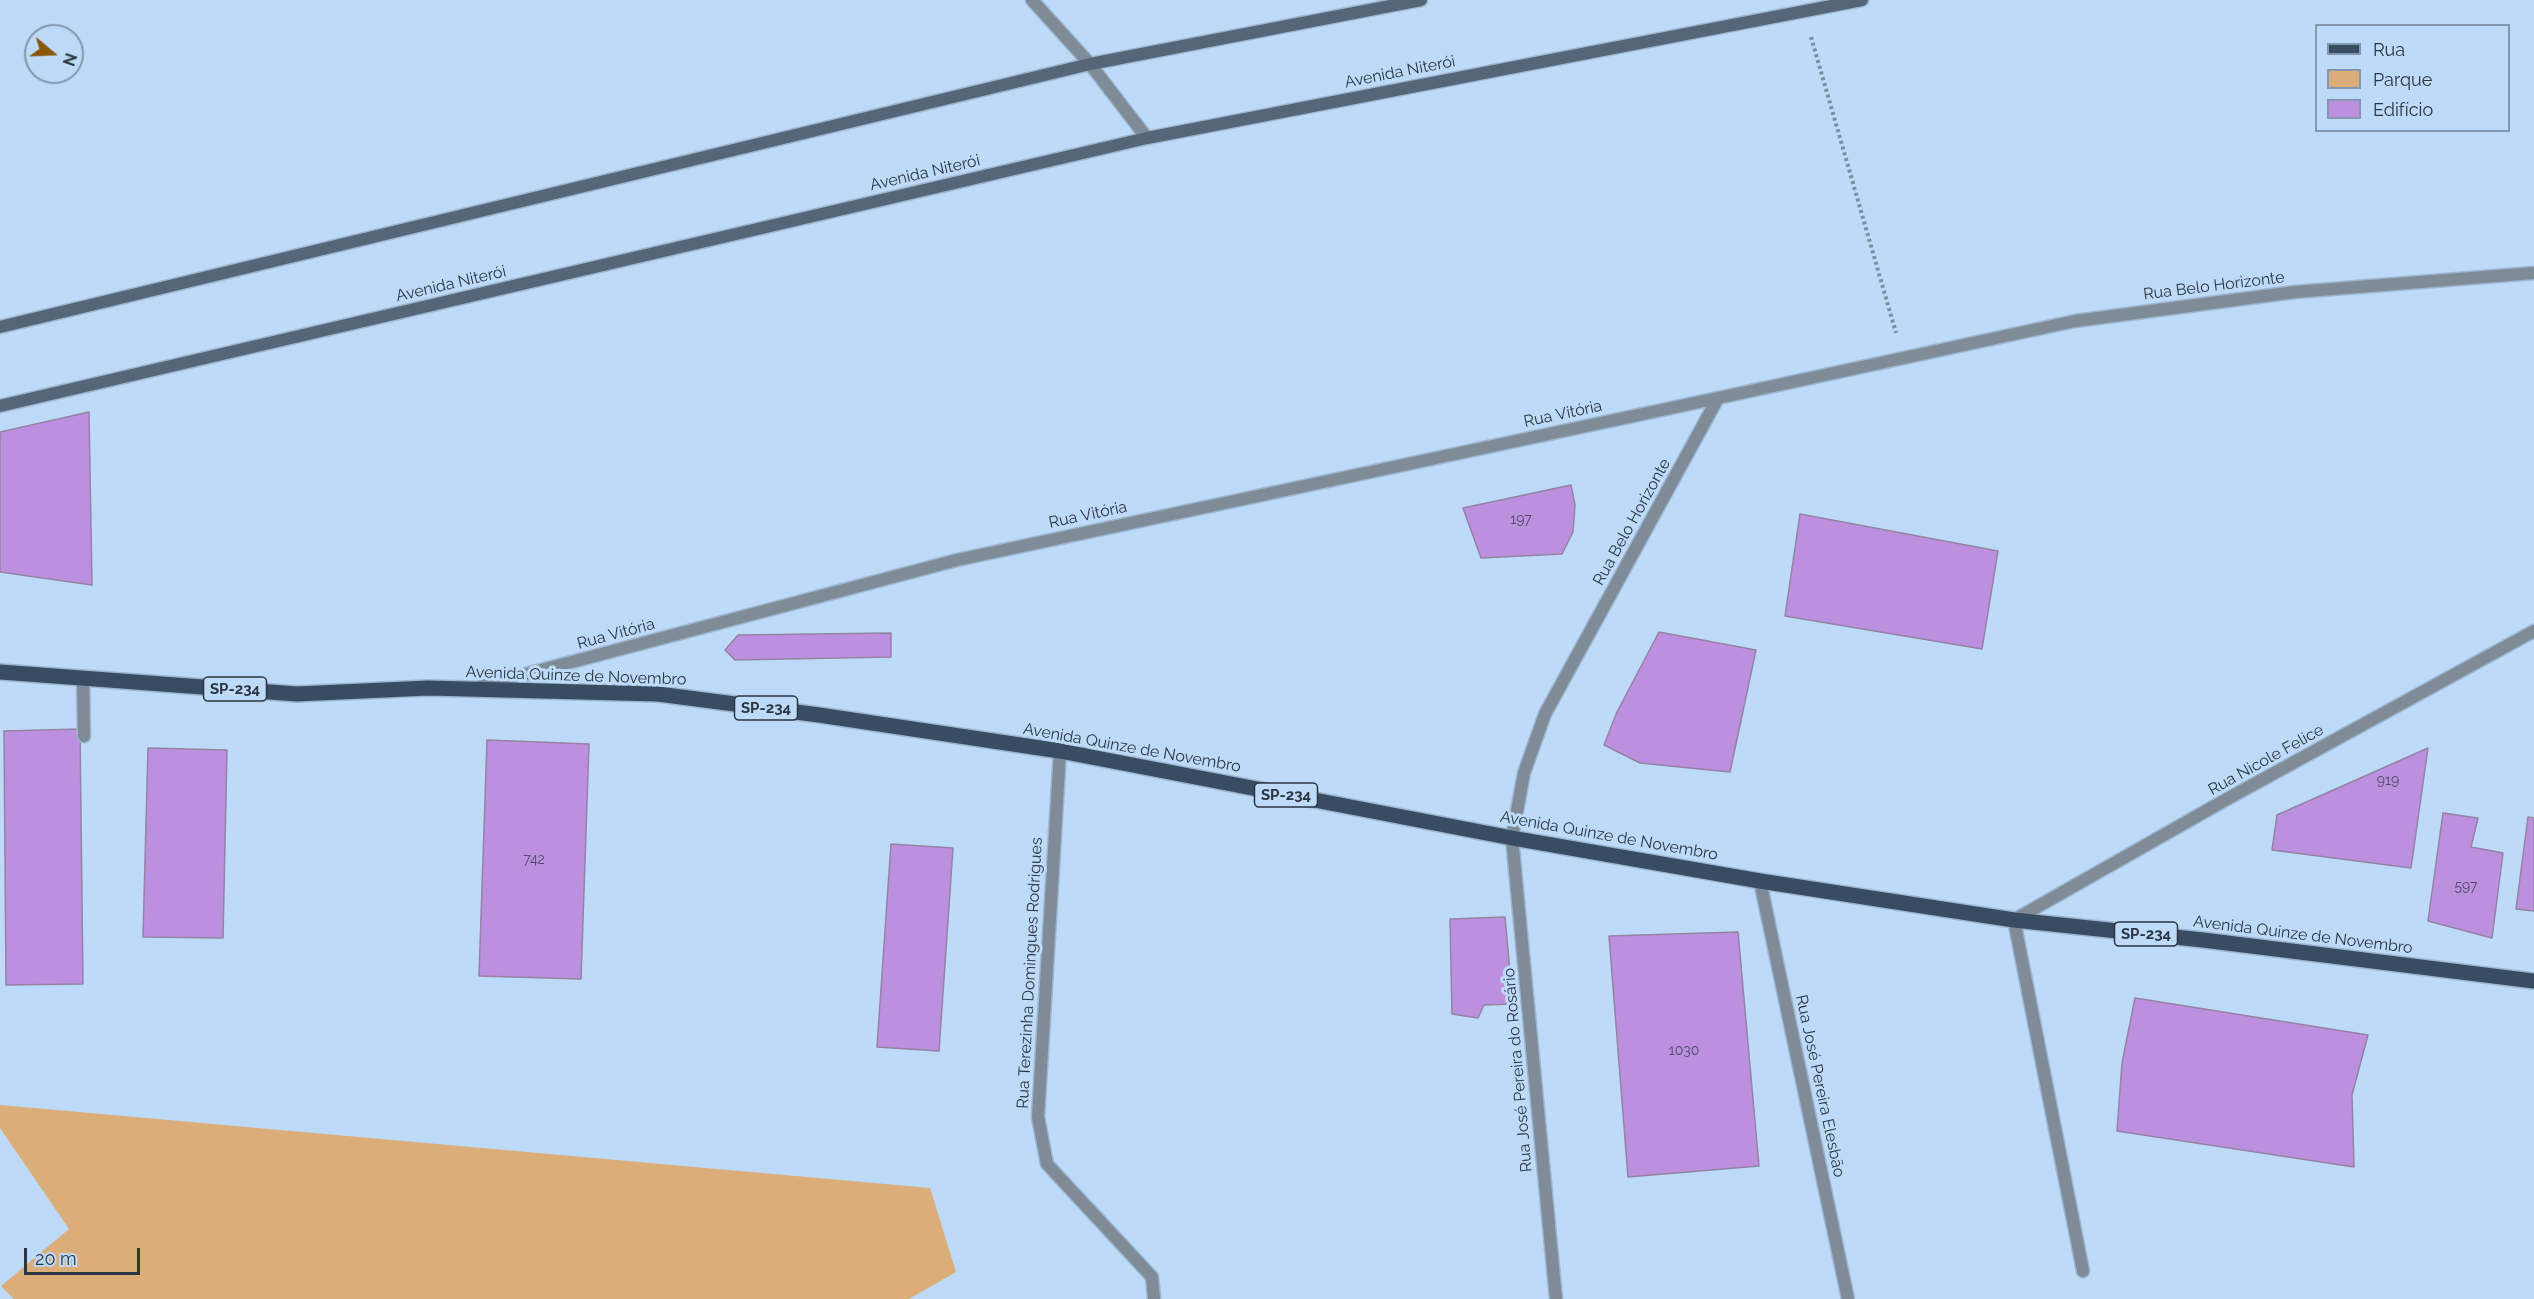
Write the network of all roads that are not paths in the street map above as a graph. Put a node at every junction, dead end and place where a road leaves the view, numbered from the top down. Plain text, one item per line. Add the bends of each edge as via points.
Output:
1 (1032, 0) edge
2 (1420, 0) edge
3 (1863, 0) edge
4 (1803, 5) edge
5 (1090, 64) junction
6 (1147, 138) junction
7 (2534, 273) edge
8 (0, 327) edge
9 (1718, 398) junction
10 (0, 406) edge
11 (2534, 632) edge
12 (0, 672) edge
13 (83, 679) junction
14 (470, 689) junction
15 (84, 736) dead end
16 (1060, 751) junction
17 (1512, 838) junction
18 (1760, 881) junction
19 (2014, 920) junction
20 (2534, 981) edge
21 (2083, 1271) dead end
22 (1154, 1299) edge
23 (1556, 1299) edge
24 (1848, 1299) edge

1 - 5 street
2 - 5 main road
3 - 4 main road, Avenida Niterói
4 - 6 main road, Avenida Niterói
5 - 6 street
5 - 8 main road
6 - 10 main road, Avenida Niterói
7 - 9 street, Rua Belo Horizonte via 2295,292 2075,321
9 - 14 street, Rua Vitória via 957,560
9 - 17 street, Rua Belo Horizonte via 1545,714 1524,773
11 - 19 street, Rua Nicole Felice
12 - 13 main road, Avenida Quinze de Novembro / SP-234
13 - 14 main road, Avenida Quinze de Novembro / SP-234 via 297,694
13 - 15 street
14 - 16 main road, Avenida Quinze de Novembro / SP-234 via 658,694
16 - 17 main road, Avenida Quinze de Novembro / SP-234
16 - 22 street, Rua Terezinha Domingues Rodrigues via 1038,1117 1047,1164 1152,1277
17 - 18 main road, Avenida Quinze de Novembro / SP-234
17 - 23 street, Rua José Pereira do Rosário
18 - 19 main road, Avenida Quinze de Novembro / SP-234
18 - 24 street, Rua José Pereira Elesbão
19 - 20 main road, Avenida Quinze de Novembro / SP-234
19 - 21 street

